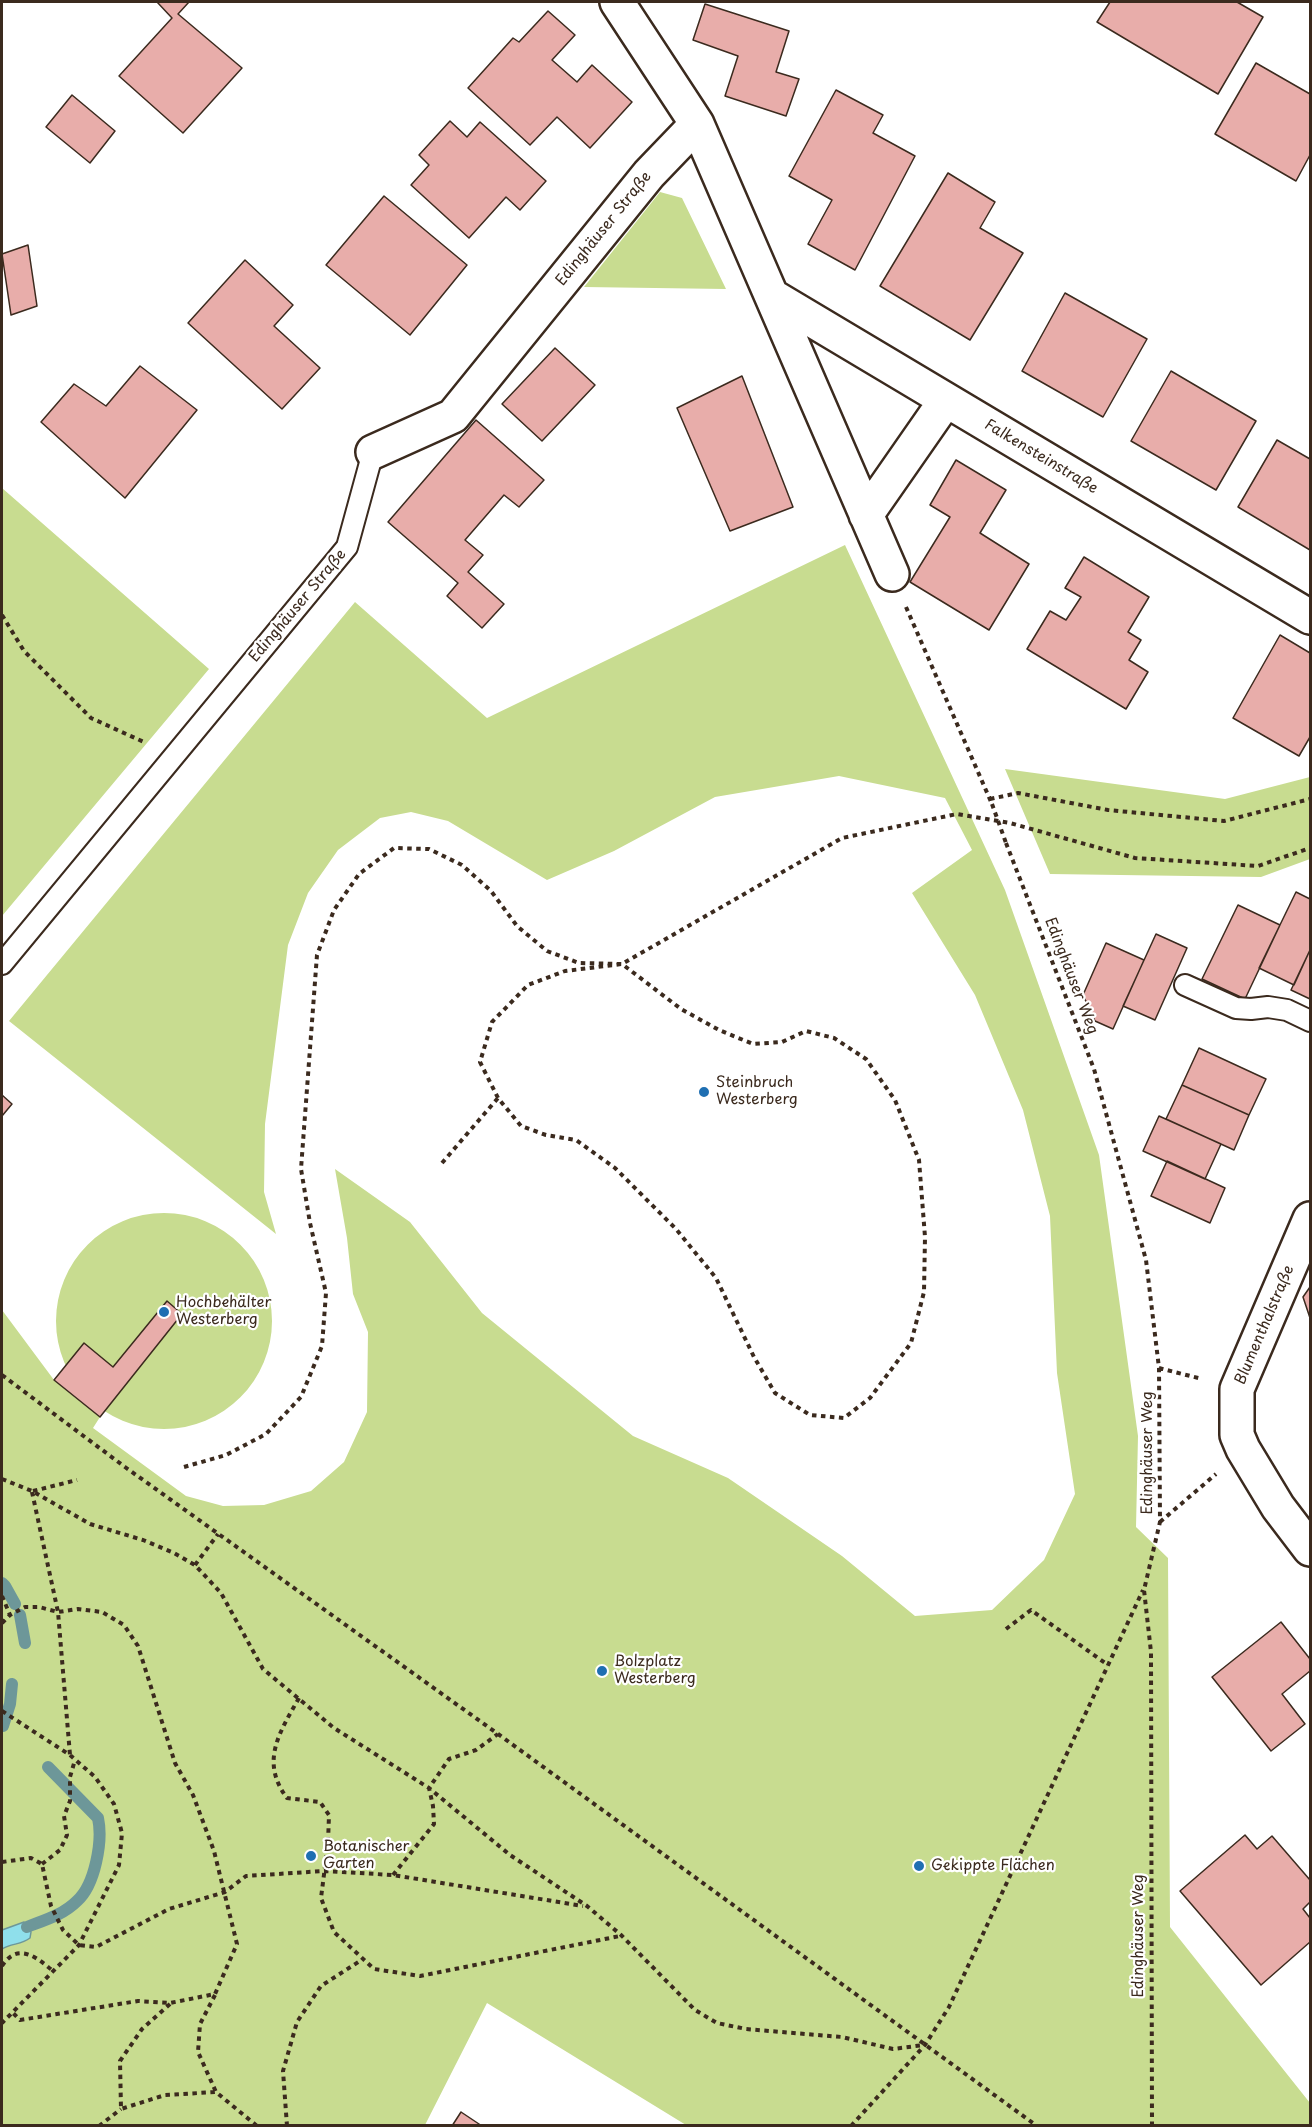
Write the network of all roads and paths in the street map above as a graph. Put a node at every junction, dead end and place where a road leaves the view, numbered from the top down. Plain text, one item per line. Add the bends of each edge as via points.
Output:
1 (617, 2) edge
2 (697, 124) junction
3 (772, 296) junction
4 (946, 400) junction
5 (373, 452) joint
6 (866, 515) junction
7 (892, 574) joint
8 (2, 615) edge
9 (1311, 617) edge
10 (174, 756) junction
11 (990, 799) junction
12 (1311, 800) edge
13 (1311, 848) edge
14 (2, 964) edge
15 (622, 964) junction
16 (1185, 985) dead end
17 (1311, 1021) edge
18 (498, 1098) junction
19 (442, 1163) dead end
20 (1311, 1219) edge
21 (1159, 1368) junction
22 (2, 1375) edge
23 (1237, 1389) junction
24 (1240, 1442) junction
25 (184, 1467) dead end
26 (2, 1479) edge
27 (77, 1480) dead end
28 (32, 1491) junction
29 (1160, 1522) junction
30 (218, 1534) junction
31 (1311, 1549) edge
32 (195, 1565) junction
33 (1144, 1590) junction
34 (2, 1596) edge
35 (58, 1612) junction
36 (10, 1615) junction
37 (2, 1623) edge
38 (1006, 1629) dead end
39 (1108, 1665) junction
40 (299, 1698) junction
41 (2, 1711) edge
42 (498, 1734) junction
43 (70, 1755) junction
44 (75, 1760) junction
45 (429, 1788) junction
46 (2, 1862) edge
47 (42, 1864) junction
48 (324, 1870) junction
49 (393, 1875) junction
50 (225, 1892) junction
51 (587, 1906) junction
52 (621, 1935) junction
53 (79, 1946) junction
54 (363, 1959) junction
55 (2, 1966) edge
56 (54, 1972) junction
57 (215, 1994) junction
58 (170, 2003) junction
59 (13, 2013) junction
60 (2, 2023) edge
61 (925, 2045) junction
62 (216, 2092) junction
63 (121, 2109) junction
64 (99, 2126) edge
65 (257, 2126) edge
66 (287, 2126) edge
67 (851, 2126) edge
68 (1037, 2126) edge
69 (1152, 2126) edge

1 - 2 street
2 - 3 street
2 - 5 street, Edinghäuser Straße via 649,174 453,416
3 - 4 street, Falkensteinstraße
3 - 6 street
4 - 6 street
4 - 9 street, Falkensteinstraße
5 - 10 lane, Edinghäuser Straße via 347,547
6 - 7 street
7 - 11 path
8 - 10 path via 24,651 91,718
10 - 14 lane, Edinghäuser Straße
11 - 12 path via 1018,793 1108,810 1224,821
11 - 21 path, Edinghäuser Weg, bridge via 1094,1069 1146,1260
13 - 15 path via 1258,866 1134,858 1010,823 957,814 842,838
15 - 18 path via 565,971 528,985 492,1022 480,1062
15 - 18 path via 681,1009 753,1044 782,1042 806,1031 834,1038 866,1059 895,1100 919,1160 925,1237 924,1292 910,1343 870,1398 843,1418 810,1414 775,1393 716,1278 676,1229 615,1168 576,1140 546,1136 521,1126
15 - 25 path via 579,963 547,951 517,926 491,891 462,865 429,849 394,848 359,874 334,910 317,955 301,1169 326,1293 322,1346 301,1397 267,1434 226,1455
16 - 17 lane via 1236,1008 1287,1010
18 - 19 path
20 - 23 street, Blumenthalstraße
21 - 23 path
21 - 29 path, Edinghäuser Weg
22 - 30 path
23 - 24 street, Blumenthalstraße
24 - 29 path
24 - 31 street via 1278,1508
26 - 28 path
27 - 28 path
28 - 32 path via 90,1524 143,1540
28 - 35 path
29 - 33 path, Edinghäuser Weg
30 - 32 path
30 - 42 path
32 - 40 path via 221,1593 263,1669
33 - 39 path
33 - 69 path, Edinghäuser Weg via 1151,1652
34 - 36 path
35 - 36 path via 25,1607
35 - 43 path
35 - 50 path via 102,1612 124,1625 138,1646 175,1763 193,1795
36 - 37 path
38 - 39 path via 1031,1610
39 - 61 path via 949,2007
40 - 45 path via 334,1728
40 - 48 path via 276,1743 272,1762 277,1785 287,1798 320,1802 329,1815
41 - 43 path
42 - 45 path via 476,1750 449,1759
42 - 61 path
43 - 44 path
44 - 47 path via 64,1816 67,1835 60,1850
44 - 53 path via 95,1777 114,1804 122,1833 119,1865
45 - 49 path via 434,1824
45 - 51 path via 510,1855
46 - 47 path via 31,1858
47 - 53 path via 51,1906 63,1930
48 - 49 path
48 - 50 path via 246,1876
48 - 54 path via 321,1898 334,1932
49 - 51 path
50 - 53 path via 169,1909 96,1947
50 - 57 path via 237,1944
51 - 52 path
52 - 54 path via 420,1976 374,1969
52 - 61 path via 695,2010 717,2023 842,2037 893,2049
53 - 56 path
54 - 66 path via 321,1986 297,2022 283,2071
55 - 56 path via 7,1958 21,1953 37,1957
56 - 59 path
57 - 58 path
57 - 62 path via 200,2024 198,2052
58 - 59 path via 138,2001 20,2020
58 - 63 path via 142,2029 120,2061
59 - 60 path
61 - 67 path
61 - 68 path
62 - 63 path via 165,2095
62 - 65 path
63 - 64 path

